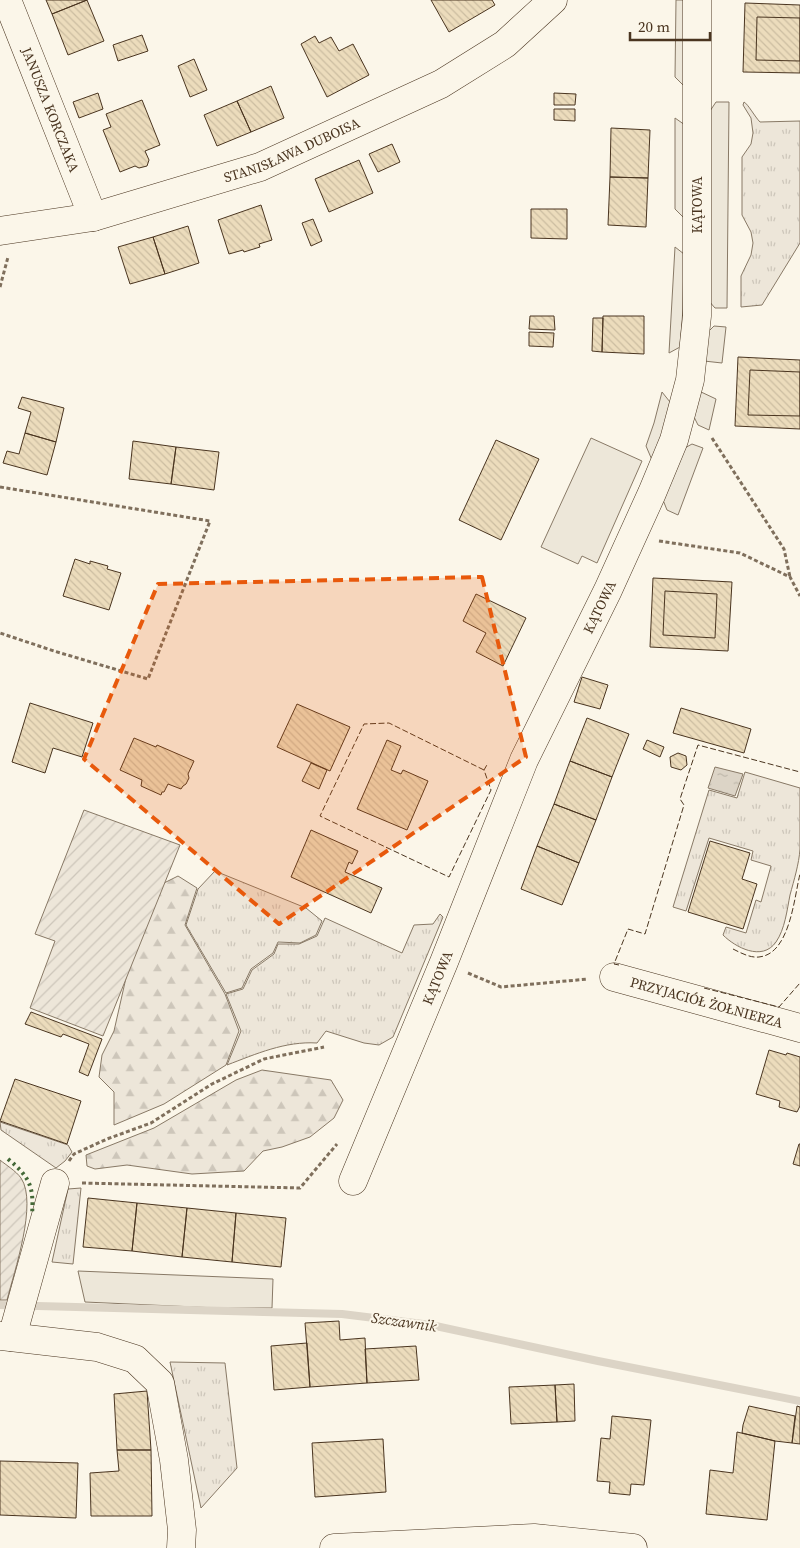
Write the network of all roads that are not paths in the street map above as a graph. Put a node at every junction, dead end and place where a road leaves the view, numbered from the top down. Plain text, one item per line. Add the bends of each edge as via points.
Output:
1 (7, 0) edge
2 (553, 0) edge
3 (698, 0) edge
4 (93, 217) junction
5 (0, 232) edge
6 (614, 978) road end
7 (800, 1028) edge
8 (353, 1181) dead end
9 (55, 1183) road end
10 (13, 1321) edge
11 (182, 1548) edge
12 (334, 1548) edge
13 (633, 1548) edge

1 - 4 street, JANUSZA KORCZAKA
2 - 4 street, STANISŁAWA DUBOISA via 505,44 442,84 260,167
3 - 8 street, KĄTOWA via 697,316 690,380 674,440 634,535 524,760
4 - 5 street, STANISŁAWA DUBOISA
6 - 7 street, PRZYJACIÓŁ ŻOŁNIERZA
9 - 10 street
10 - 11 street via 134,1359 160,1383 174,1460
12 - 13 street via 534,1538

